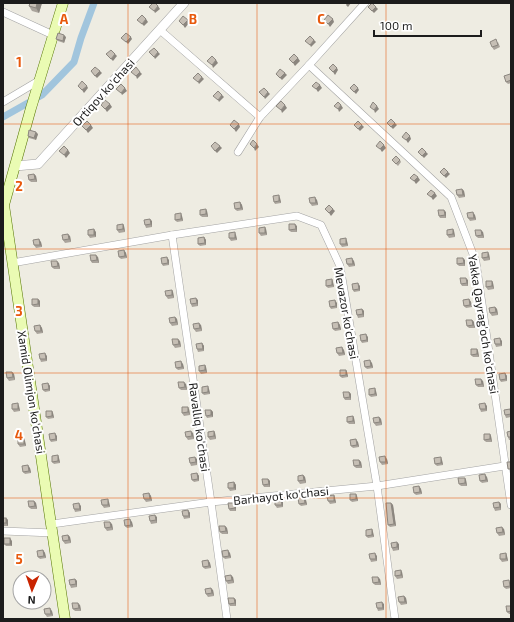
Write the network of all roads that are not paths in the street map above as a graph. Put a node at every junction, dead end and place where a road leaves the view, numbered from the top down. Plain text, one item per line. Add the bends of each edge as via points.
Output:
1 (63, 3) edge
2 (184, 3) edge
3 (365, 3) edge
4 (3, 12) edge
5 (160, 30) junction
6 (53, 35) junction
7 (309, 65) junction
8 (40, 80) junction
9 (3, 102) edge
10 (260, 117) junction
11 (238, 152) dead end
12 (15, 166) junction
13 (4, 206) edge
14 (172, 234) junction
15 (12, 263) junction
16 (508, 466) edge
17 (377, 486) junction
18 (211, 502) junction
19 (511, 505) edge
20 (52, 528) junction
21 (3, 530) edge
22 (65, 619) edge
23 (227, 619) edge
24 (395, 619) edge

1 - 6 main road
2 - 5 street, Ortiqov ko'chasi
3 - 7 street
4 - 6 street
5 - 10 street
5 - 12 street, Ortiqov ko'chasi via 38,164
6 - 8 main road
7 - 10 street
7 - 16 street, Yakka Qayrag'och ko'chasi via 451,197 476,262
8 - 9 street
8 - 12 main road, Xamid Olimjon ko'chasi
10 - 11 street
12 - 13 main road, Xamid Olimjon ko'chasi
13 - 15 main road, Xamid Olimjon ko'chasi
14 - 15 street, Mevazor ko'chasi
14 - 17 street, Mevazor ko'chasi via 297,216 321,226 340,266
14 - 18 street, Ravalliq ko'chasi
15 - 20 main road, Xamid Olimjon ko'chasi
16 - 17 street, Barhayot ko'chasi
16 - 19 street, Yakka Qayrag'och ko'chasi
17 - 18 street, Barhayot ko'chasi
17 - 24 street, Mevazor ko'chasi
18 - 20 street, Barhayot ko'chasi
18 - 23 street, Ravalliq ko'chasi
20 - 21 street, Barhayot ko'chasi
20 - 22 main road, Xamid Olimjon ko'chasi

